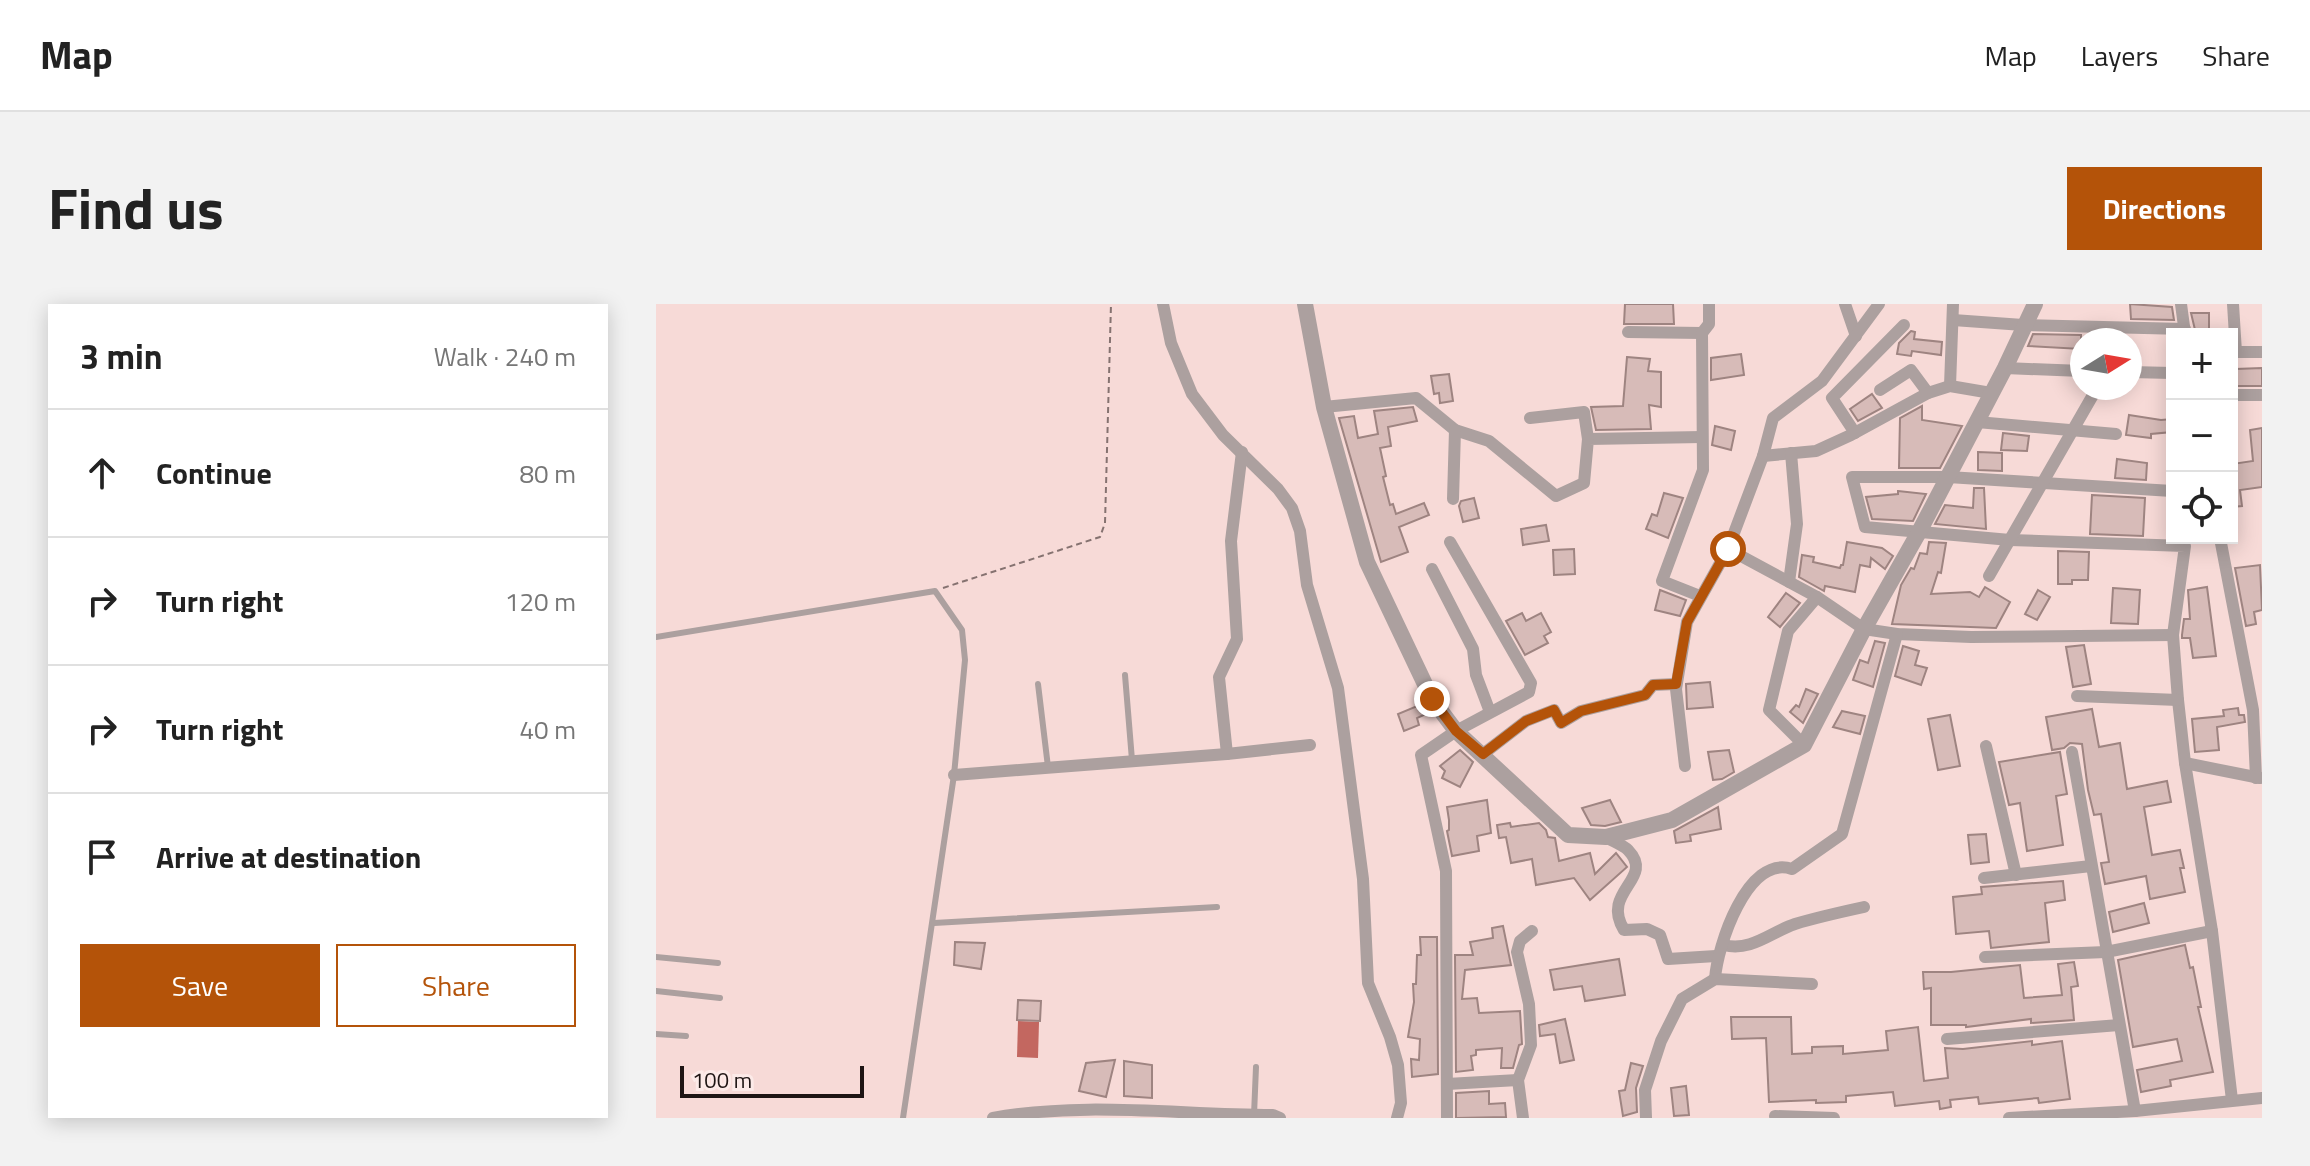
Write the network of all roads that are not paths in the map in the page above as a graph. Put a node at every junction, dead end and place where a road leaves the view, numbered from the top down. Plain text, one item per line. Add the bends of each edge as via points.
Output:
1 (1163, 304) edge
2 (1305, 304) edge
3 (1709, 304) edge
4 (1845, 304) edge
5 (1879, 304) edge
6 (1953, 304) edge
7 (2035, 304) edge
8 (2181, 304) edge
9 (2233, 304) edge
10 (1953, 320) junction
11 (1904, 325) dead end
12 (2023, 325) junction
13 (2184, 328) edge
14 (2234, 328) edge
15 (2166, 331) edge
16 (1628, 332) dead end
17 (1702, 333) junction
18 (1856, 336) junction
19 (2238, 352) edge
20 (2262, 352) edge
21 (2005, 368) junction
22 (2070, 371) edge
23 (2142, 372) edge
24 (2166, 373) edge
25 (1950, 386) junction
26 (1880, 390) dead end
27 (1928, 393) junction
28 (1991, 393) junction
29 (2238, 395) edge
30 (2262, 395) edge
31 (2090, 400) edge
32 (1324, 407) junction
33 (1530, 418) dead end
34 (1977, 422) junction
35 (2074, 429) junction
36 (1455, 430) junction
37 (1855, 433) junction
38 (2116, 434) dead end
39 (1702, 437) junction
40 (1588, 439) junction
41 (1242, 452) junction
42 (1791, 453) junction
43 (1763, 456) junction
44 (1948, 477) junction
45 (2042, 484) junction
46 (2166, 491) edge
47 (1453, 499) dead end
48 (1919, 532) junction
49 (2010, 540) junction
50 (1450, 542) dead end
51 (2221, 544) edge
52 (1728, 549) junction
53 (1432, 569) dead end
54 (1989, 576) dead end
55 (1789, 582) junction
56 (1700, 596) junction
57 (1817, 597) junction
58 (1864, 629) junction
59 (1897, 634) junction
60 (2173, 635) junction
61 (656, 637) edge
62 (1125, 675) dead end
63 (1038, 684) dead end
64 (1676, 684) junction
65 (2077, 696) dead end
66 (2178, 700) junction
67 (1490, 712) junction
68 (1456, 731) junction
69 (1310, 745) dead end
70 (1804, 745) junction
71 (1986, 746) dead end
72 (2072, 752) dead end
73 (1227, 754) junction
74 (1483, 754) junction
75 (1132, 760) junction
76 (2185, 763) junction
77 (1685, 766) dead end
78 (1048, 767) junction
79 (954, 775) junction
80 (2259, 778) edge
81 (1606, 837) junction
82 (2091, 866) junction
83 (2016, 875) junction
84 (1984, 878) dead end
85 (1217, 907) dead end
86 (1864, 907) dead end
87 (934, 923) junction
88 (1532, 931) dead end
89 (2212, 931) junction
90 (1720, 951) junction
91 (2106, 952) junction
92 (656, 957) edge
93 (1985, 957) dead end
94 (718, 963) dead end
95 (1715, 979) junction
96 (1812, 984) dead end
97 (656, 991) edge
98 (720, 998) dead end
99 (2119, 1025) junction
100 (656, 1034) edge
101 (686, 1036) dead end
102 (1947, 1039) dead end
103 (1256, 1067) dead end
104 (1518, 1080) junction
105 (1447, 1084) junction
106 (2262, 1098) edge
107 (2232, 1100) junction
108 (2135, 1111) junction
109 (1118, 1114) edge
110 (1254, 1115) junction
111 (1016, 1116) edge
112 (1775, 1116) dead end
113 (903, 1118) edge
114 (993, 1118) edge
115 (1280, 1118) edge
116 (1397, 1118) edge
117 (1447, 1118) edge
118 (1523, 1118) edge
119 (1646, 1118) edge
120 (1834, 1118) edge
121 (2009, 1118) edge

1 - 41 street via 1171,343 1192,394
2 - 32 street
3 - 17 street via 1709,324
4 - 18 street
5 - 18 street
6 - 10 street
7 - 12 street
8 - 13 street
9 - 14 street
10 - 12 street
10 - 25 street
11 - 37 street via 1832,398
12 - 15 street
12 - 21 street
16 - 17 street
17 - 39 street
18 - 43 street via 1822,381 1773,418
19 - 20 street
21 - 22 street
21 - 28 street
23 - 24 street
25 - 27 street
25 - 28 street
26 - 27 street via 1911,370
27 - 37 street
28 - 34 street
29 - 30 street
31 - 35 street
32 - 36 street via 1416,398
32 - 68 street via 1367,562 1432,699
33 - 40 street via 1584,412
34 - 35 street
34 - 44 street
35 - 38 street
35 - 45 street
36 - 40 street via 1489,441 1556,496 1584,483
36 - 47 street
37 - 42 street via 1816,451
39 - 40 street
39 - 56 street via 1703,470 1662,581
41 - 73 street via 1231,541 1237,639 1219,677
41 - 116 street via 1292,508 1307,585 1338,688 1363,879 1368,983 1398,1065
42 - 43 street
42 - 55 street via 1797,524
43 - 52 street
44 - 45 street
44 - 48 street
44 - 48 street via 1852,477 1865,527
45 - 46 street
45 - 49 street
48 - 49 street
48 - 58 street
49 - 54 street
49 - 60 street via 2185,546
50 - 67 street via 1531,683 1529,692
51 - 80 street via 2253,710
52 - 55 street
52 - 56 street
53 - 67 street via 1473,649
55 - 57 street
56 - 64 street via 1687,622
57 - 58 street
57 - 70 street via 1788,631 1769,710
58 - 59 street
58 - 70 street
59 - 60 street
59 - 90 street via 1842,834 1792,869 1769,869 1741,897
60 - 66 street
61 - 79 lane via 935,591 962,630 965,660
62 - 75 lane
63 - 78 lane
64 - 74 street via 1653,685 1645,695 1581,711 1561,723 1554,710 1526,721
64 - 77 street
65 - 66 street
66 - 76 street
67 - 68 street
68 - 74 street
68 - 105 street via 1421,755 1446,871
69 - 73 street
70 - 81 street via 1672,820
71 - 83 street
72 - 82 street
73 - 75 street
74 - 81 street via 1568,835
75 - 78 street
76 - 80 street
76 - 89 street
78 - 79 street
79 - 87 lane
81 - 90 street via 1629,850 1636,866 1617,903 1616,917 1624,930 1647,929 1660,935 1668,959
82 - 83 street
82 - 91 street
83 - 84 street
85 - 87 lane
86 - 90 street
87 - 113 lane
88 - 104 street via 1517,952 1529,1004 1531,1045
89 - 91 street
89 - 107 street
90 - 95 street
91 - 93 street
91 - 99 street
92 - 94 lane
95 - 96 street
95 - 119 street via 1682,999 1661,1041 1645,1090
97 - 98 lane
99 - 102 street
99 - 108 street
100 - 101 lane
103 - 110 lane
104 - 105 street
104 - 118 street
105 - 117 street
106 - 107 street
107 - 108 street
108 - 121 street
109 - 110 street
109 - 111 street
110 - 115 street
111 - 114 street
112 - 120 street

